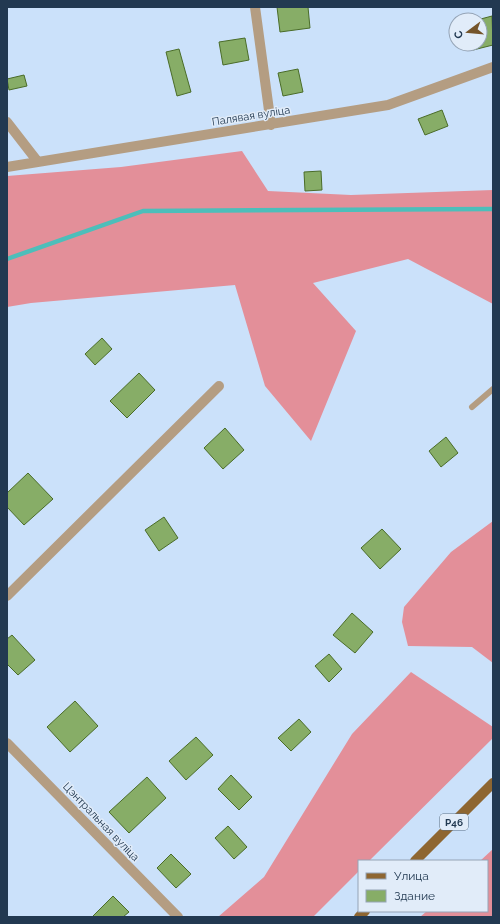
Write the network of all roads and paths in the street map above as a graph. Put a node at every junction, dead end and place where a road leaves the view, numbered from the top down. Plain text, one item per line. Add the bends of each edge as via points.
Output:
1 (255, 7) edge
2 (493, 67) edge
3 (7, 122) edge
4 (271, 125) junction
5 (38, 162) junction
6 (7, 166) edge
7 (220, 386) dead end
8 (493, 389) edge
9 (472, 407) dead end
10 (7, 596) edge
11 (7, 743) edge
12 (493, 783) edge
13 (416, 860) edge
14 (178, 917) edge

1 - 4 street
2 - 4 street, Палявая вуліца via 388,105
3 - 5 street
4 - 5 street, Палявая вуліца
5 - 6 street, Палявая вуліца
7 - 10 street
8 - 9 lane
11 - 14 street, Цэнтральная вуліца
12 - 13 main road, Р46

